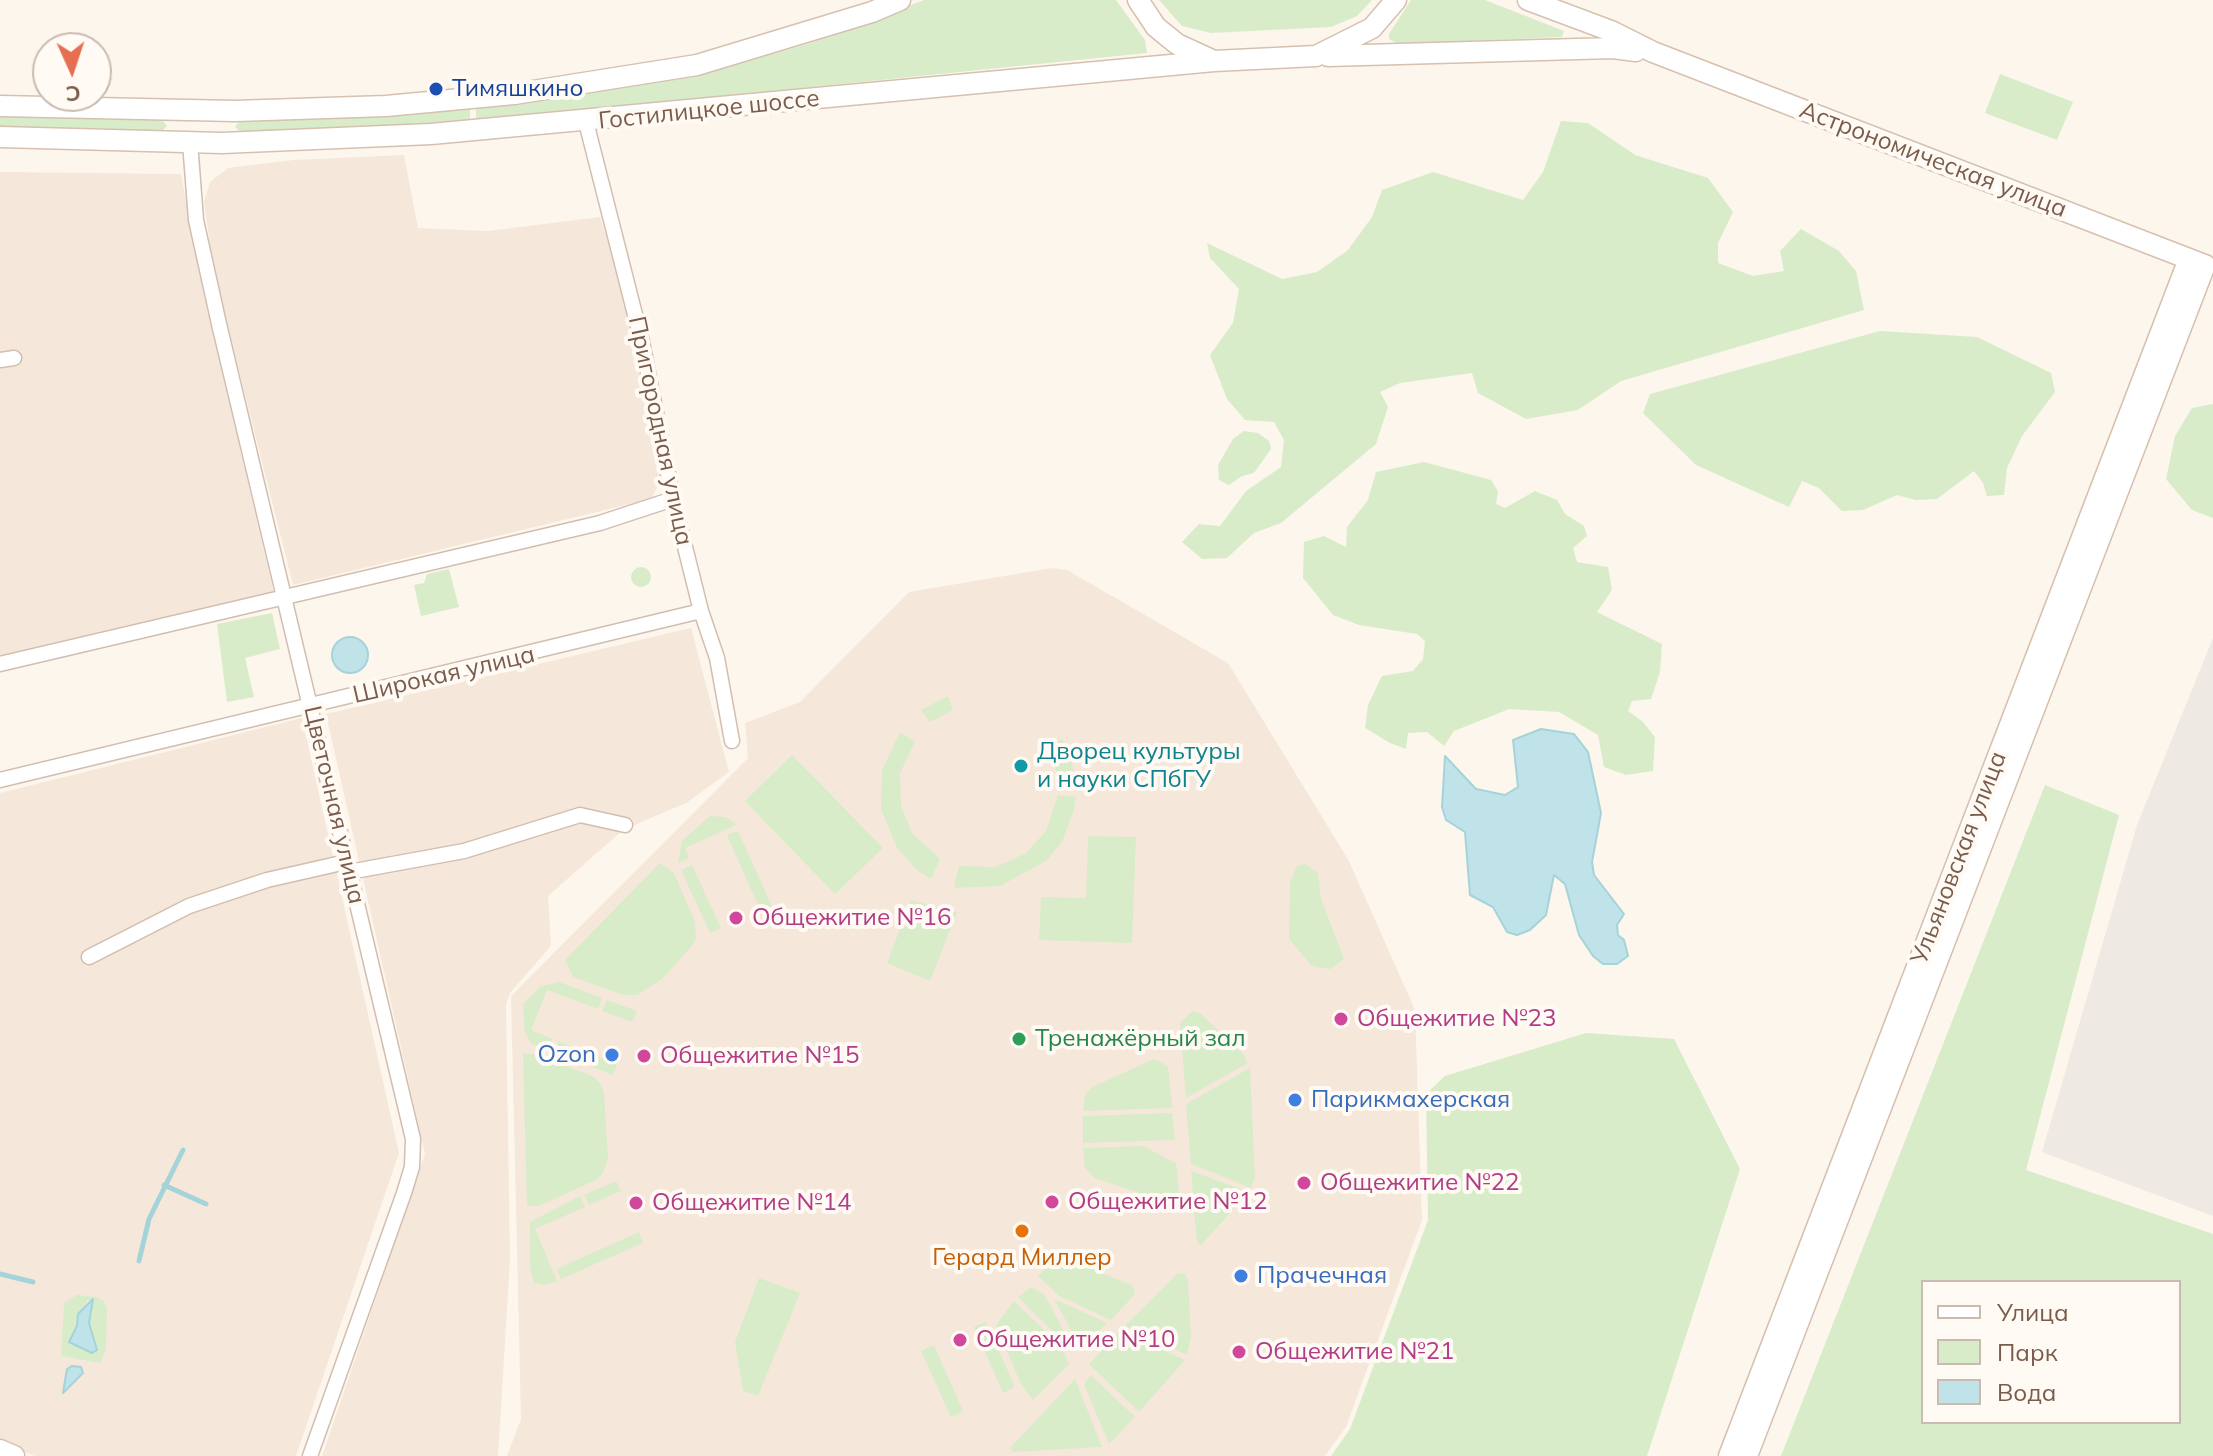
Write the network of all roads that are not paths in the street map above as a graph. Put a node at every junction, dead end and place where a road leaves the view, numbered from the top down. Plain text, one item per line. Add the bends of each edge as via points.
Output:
1 (900, 0) edge
2 (1138, 0) edge
3 (1396, 0) edge
4 (1528, 0) edge
5 (1653, 52) junction
6 (1316, 56) junction
7 (1214, 61) junction
8 (0, 106) edge
9 (192, 111) junction
10 (586, 122) junction
11 (0, 137) edge
12 (190, 142) junction
13 (2202, 264) edge
14 (673, 499) junction
15 (286, 597) junction
16 (701, 611) junction
17 (0, 664) edge
18 (311, 706) junction
19 (732, 741) dead end
20 (0, 780) edge
21 (625, 825) dead end
22 (347, 867) junction
23 (89, 957) dead end
24 (0, 1450) edge
25 (14, 1456) edge
26 (310, 1456) edge
27 (1729, 1456) edge
28 (1747, 1456) edge

1 - 9 main road, Гостилицкое шоссе via 697,65 578,87 386,106
2 - 7 main road via 1167,35
3 - 6 main road, Гостилицкое шоссе via 1372,28
4 - 5 main road, Астрономическая улица
5 - 6 main road, Астрономическая улица via 1613,48
5 - 13 main road, Астрономическая улица
6 - 7 main road, Гостилицкое шоссе
7 - 10 main road, Гостилицкое шоссе
8 - 9 main road, Гостилицкое шоссе
9 - 12 main road
10 - 12 main road, Гостилицкое шоссе via 431,134
10 - 14 street, Пригородная улица via 642,342
11 - 12 main road, Гостилицкое шоссе
12 - 15 street, Цветочная улица via 196,220
13 - 27 main road, Ульяновская улица
13 - 28 main road, Ульяновская улица
14 - 15 street via 600,523
14 - 16 street, Пригородная улица
15 - 17 street
15 - 18 street, Цветочная улица
16 - 18 street, Широкая улица
16 - 19 street, Пригородная улица via 717,658
18 - 20 street, Широкая улица
18 - 22 street, Цветочная улица
21 - 22 street via 580,815 464,851
22 - 23 street via 267,880 189,906
22 - 26 street, Цветочная улица via 411,1125 412,1167
24 - 25 main road

